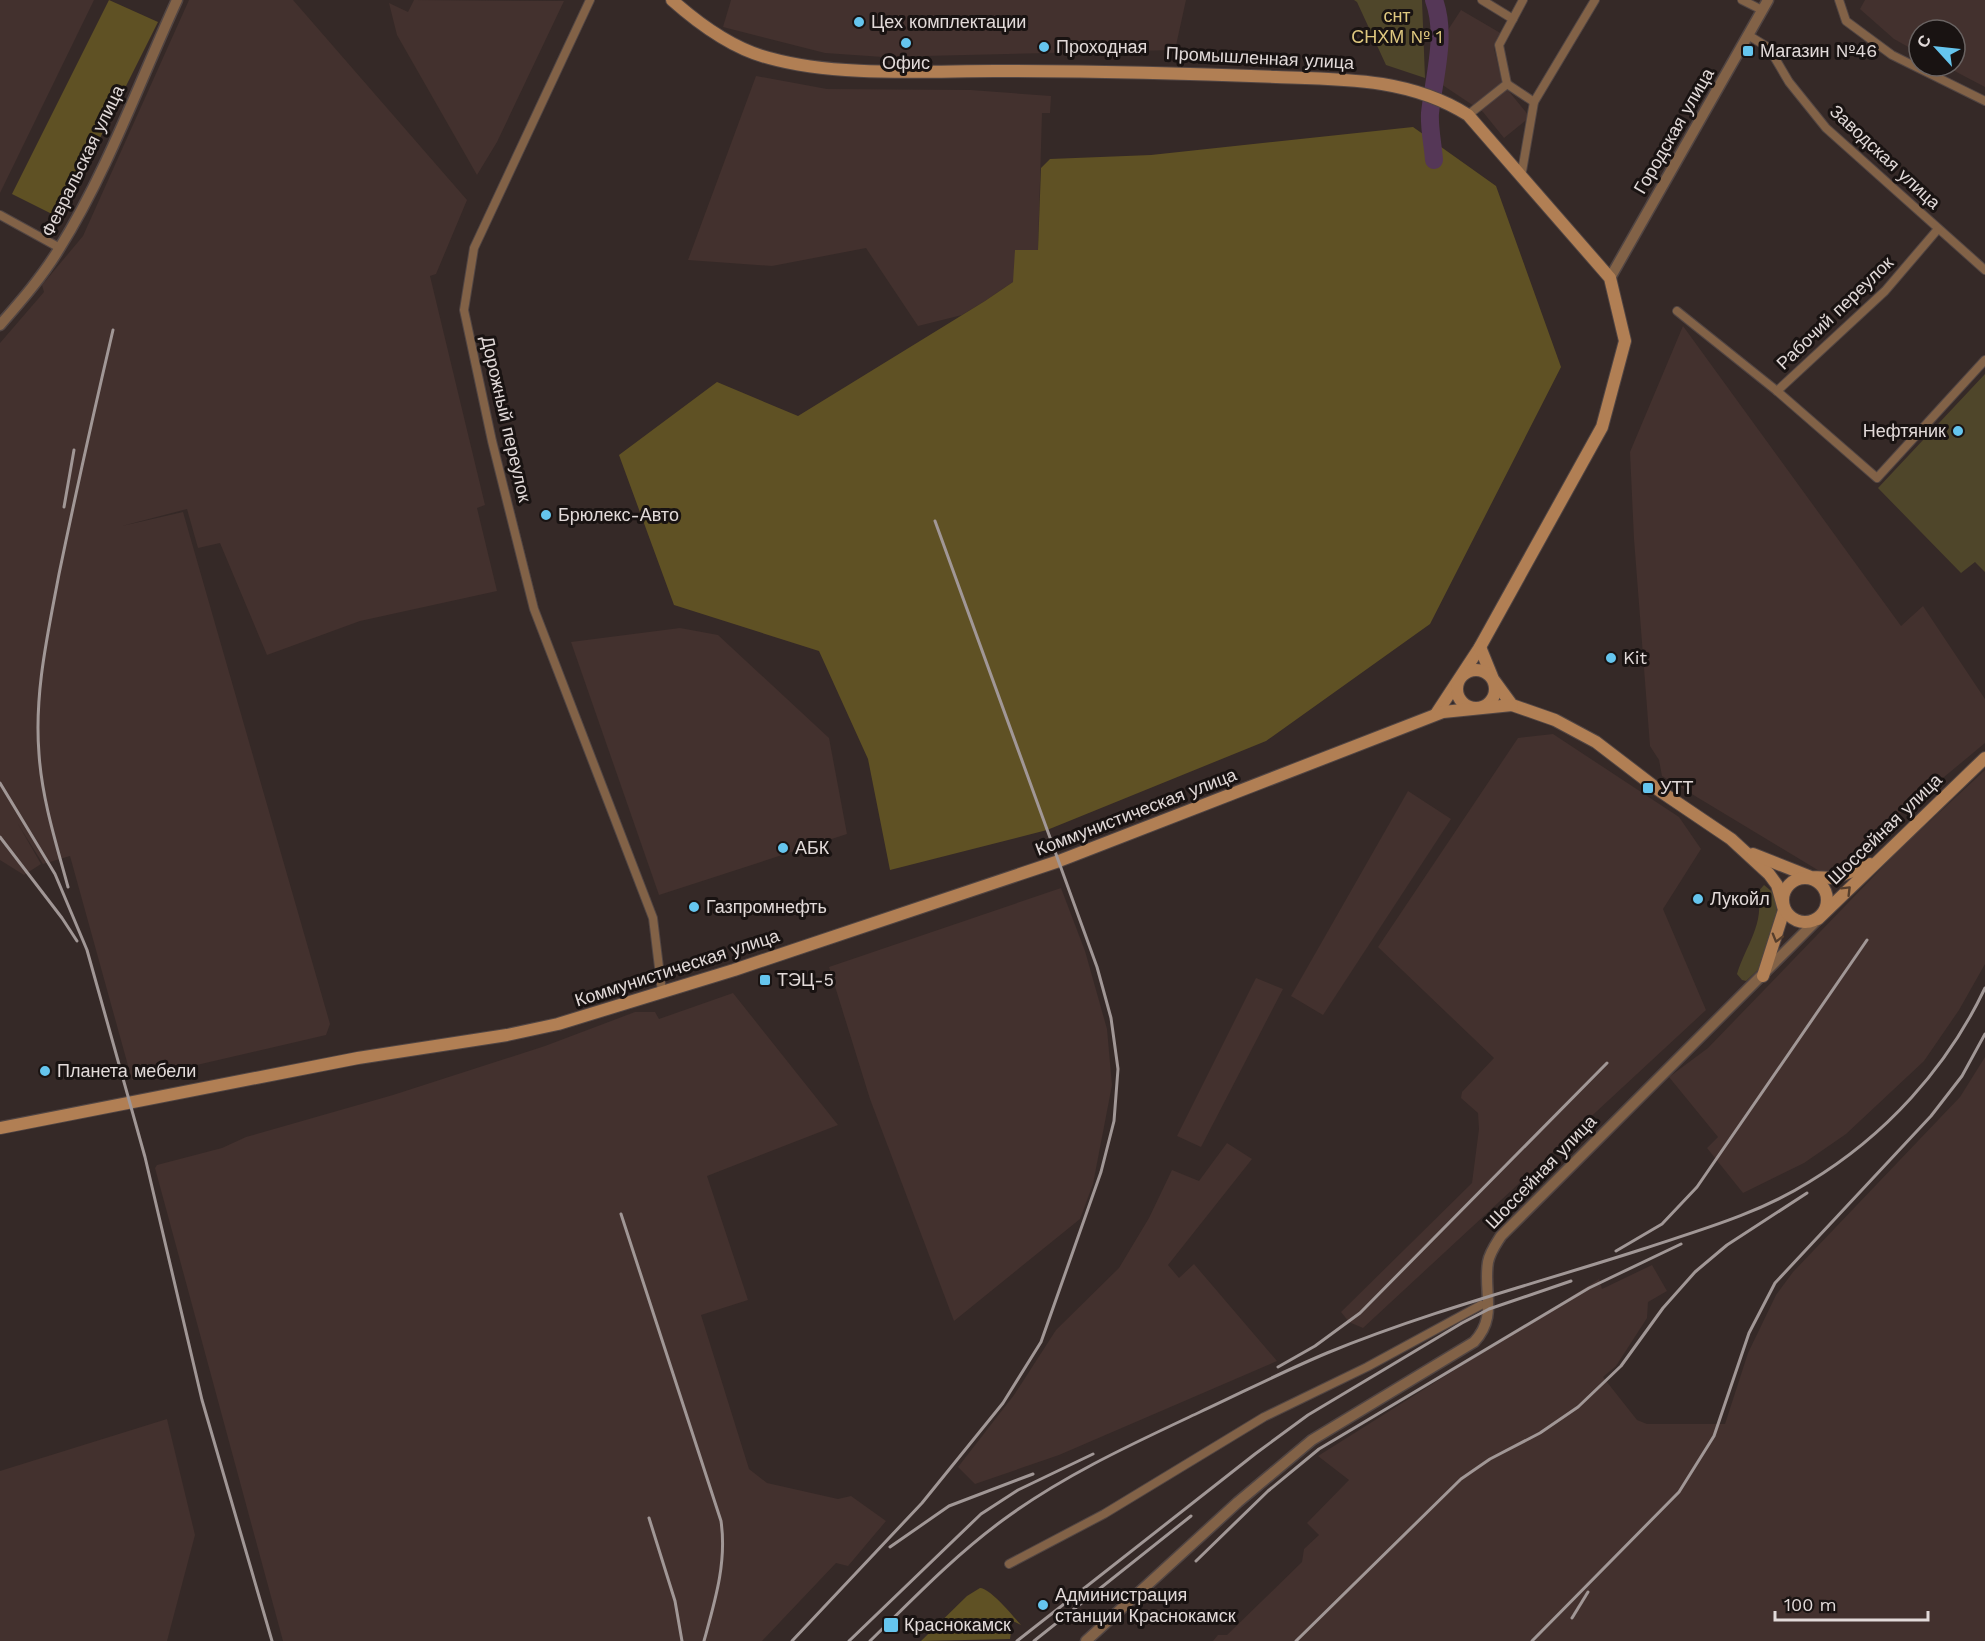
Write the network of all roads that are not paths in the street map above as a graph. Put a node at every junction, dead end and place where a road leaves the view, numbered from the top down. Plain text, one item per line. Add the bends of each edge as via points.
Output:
1 (177, 0) edge
2 (590, 0) edge
3 (672, 0) edge
4 (1482, 0) edge
5 (1523, 0) edge
6 (1595, 0) edge
7 (1742, 0) edge
8 (1768, 0) edge
9 (1839, 0) edge
10 (1762, 10) junction
11 (1513, 19) junction
12 (1748, 35) junction
13 (1508, 84) junction
14 (1985, 100) edge
15 (1534, 102) junction
16 (1468, 115) junction
17 (1521, 177) junction
18 (0, 214) edge
19 (1938, 229) junction
20 (60, 248) junction
21 (1985, 270) edge
22 (1610, 278) junction
23 (1677, 311) dead end
24 (0, 325) edge
25 (1985, 360) edge
26 (1777, 391) junction
27 (1480, 647) junction
28 (1460, 678) junction
29 (1493, 679) junction
30 (1512, 705) junction
31 (1477, 708) junction
32 (1436, 714) junction
33 (1985, 758) edge
34 (1747, 852) junction
35 (1876, 861) junction
36 (1811, 878) junction
37 (1784, 910) junction
38 (1818, 919) junction
39 (1763, 976) junction
40 (662, 992) junction
41 (0, 1128) edge
42 (1481, 1305) dead end
43 (1009, 1564) dead end
44 (1086, 1641) edge

1 - 20 street, Февральская улица via 96,179
2 - 40 street, Дорожный переулок via 474,248 464,310 534,609 652,918
3 - 16 main road, Промышленная улица via 720,37 768,58 827,67 880,71 1133,71 1369,81 1419,91
4 - 11 street
5 - 11 street
6 - 15 street
7 - 10 street
8 - 10 street, Городская улица
9 - 14 street via 1846,21 1892,54
10 - 12 street, Городская улица
11 - 13 street via 1499,45
12 - 19 street, Заводская улица via 1769,48 1826,128
12 - 22 street, Городская улица
13 - 15 street
13 - 16 street
15 - 17 street
16 - 17 main road, Промышленная улица
17 - 22 main road, Промышленная улица
18 - 20 street
19 - 21 street, Заводская улица
19 - 26 street, Рабочий переулок via 1885,291
20 - 24 street, Февральская улица
22 - 27 main road, Промышленная улица via 1625,341 1602,427
23 - 26 street
25 - 26 street via 1877,478
27 - 28 main road
27 - 29 main road
28 - 29 main road via 1479,670
28 - 31 main road via 1460,700
28 - 32 main road
29 - 30 main road
29 - 31 main road via 1492,699
30 - 31 main road, Коммунистическая улица
30 - 34 main road via 1555,720 1596,742
31 - 32 main road, Коммунистическая улица
32 - 40 main road, Коммунистическая улица via 1059,861
33 - 35 main road, Шоссейная улица
34 - 36 main road
34 - 37 main road via 1777,885
35 - 36 main road via 1835,878
38 -> 35 main road, Шоссейная улица
36 - 37 main road via 1790,884 1785,891
36 - 38 main road via 1827,893 1828,903
37 - 38 main road via 1799,921
37 -> 39 main road
38 - 39 street, Шоссейная улица
39 - 44 street, Шоссейная улица via 1501,1236 1488,1263 1488,1318 1474,1342 1312,1440
40 - 41 main road, Коммунистическая улица via 535,1030 358,1058
42 - 43 street via 1264,1417 1104,1514

